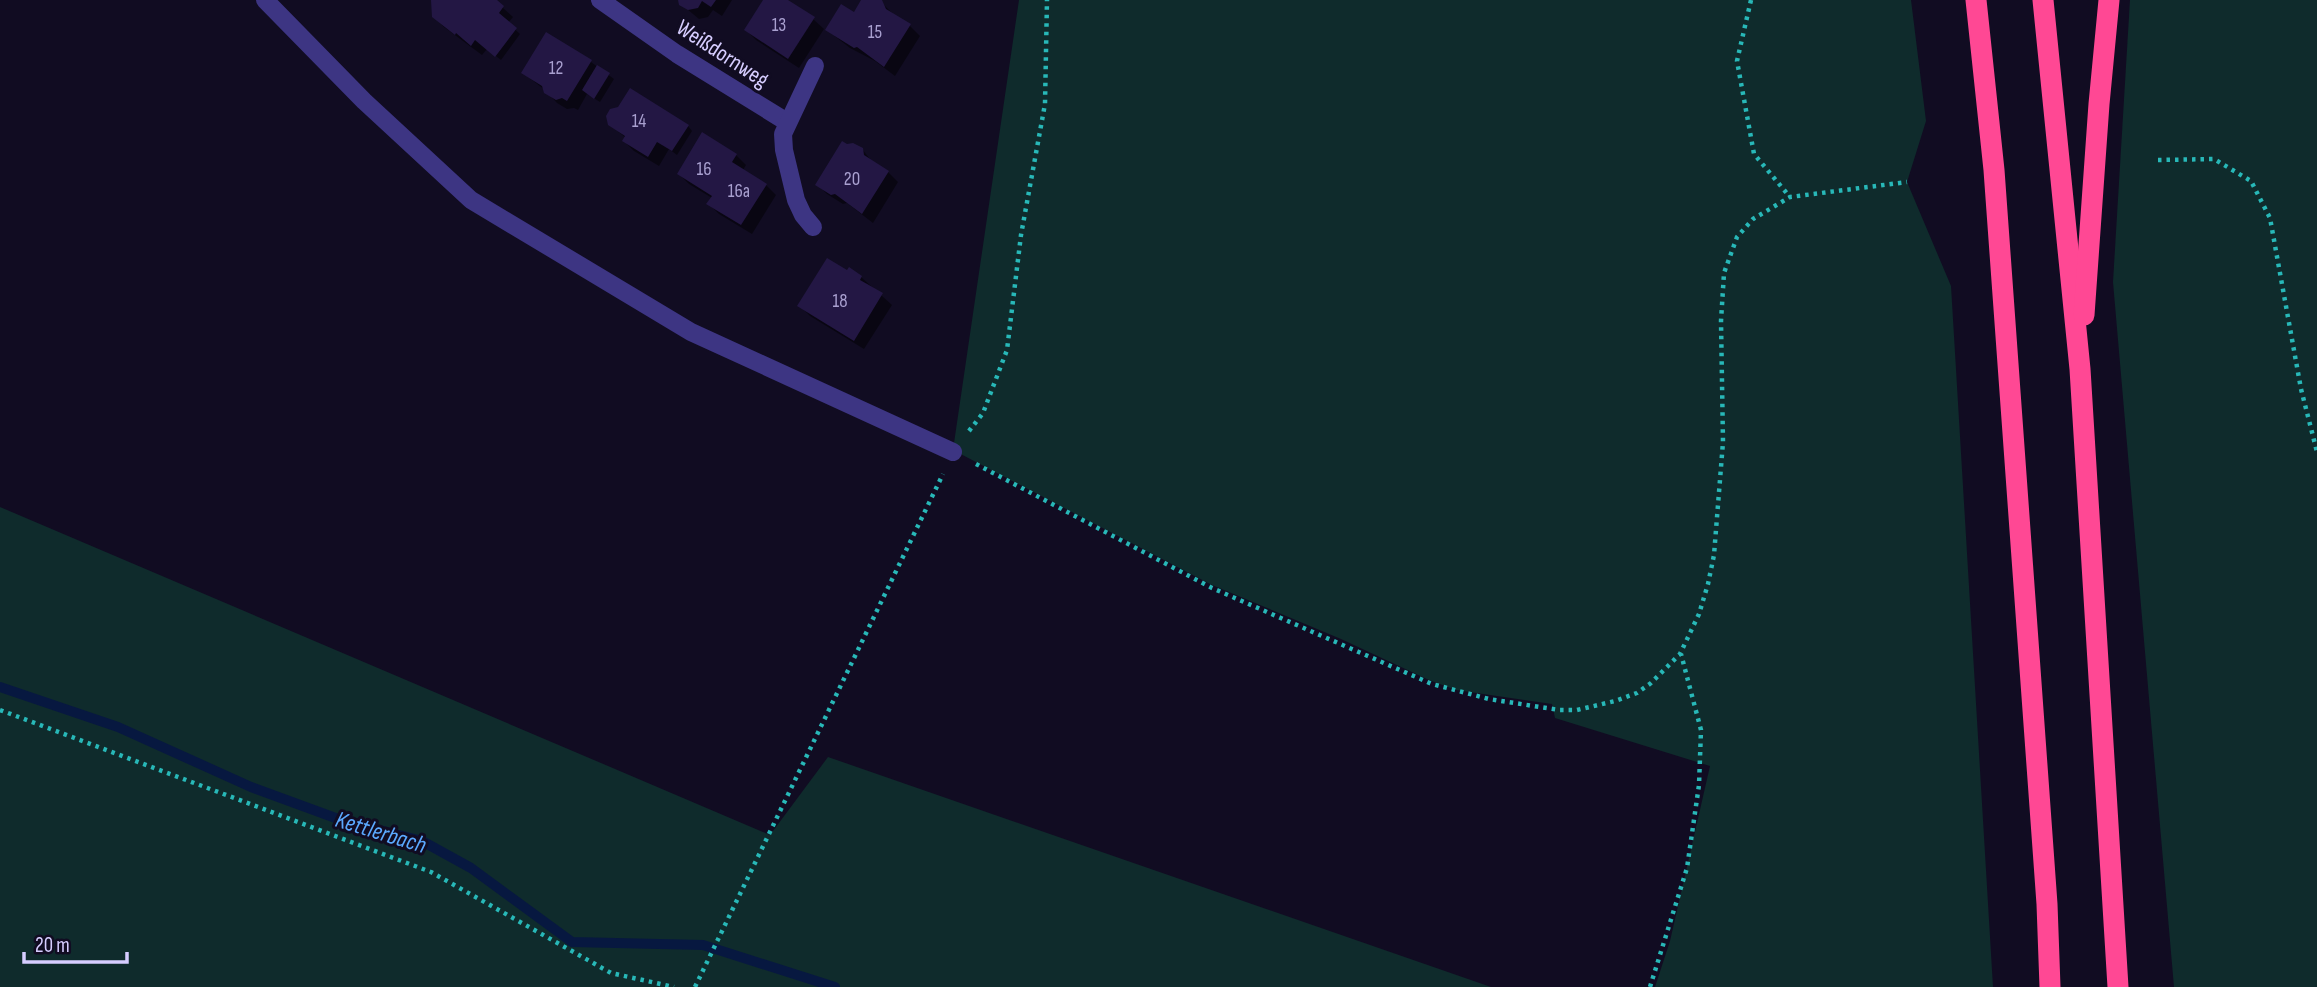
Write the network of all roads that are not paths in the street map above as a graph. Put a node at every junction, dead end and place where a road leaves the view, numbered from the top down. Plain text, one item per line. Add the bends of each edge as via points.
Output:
1 (265, 0) edge
2 (600, 0) edge
3 (1976, 0) edge
4 (2043, 0) edge
5 (2109, 0) edge
6 (815, 66) dead end
7 (787, 122) junction
8 (813, 227) dead end
9 (2080, 369) junction
10 (953, 452) road end
11 (2050, 987) edge
12 (2118, 987) edge

1 - 10 street via 364,101 471,200 691,332
2 - 7 street, Weißdornweg
3 - 11 highway via 1996,198
4 - 9 highway
5 - 9 highway
6 - 7 street
7 - 8 street via 784,149 796,200
9 - 12 highway

